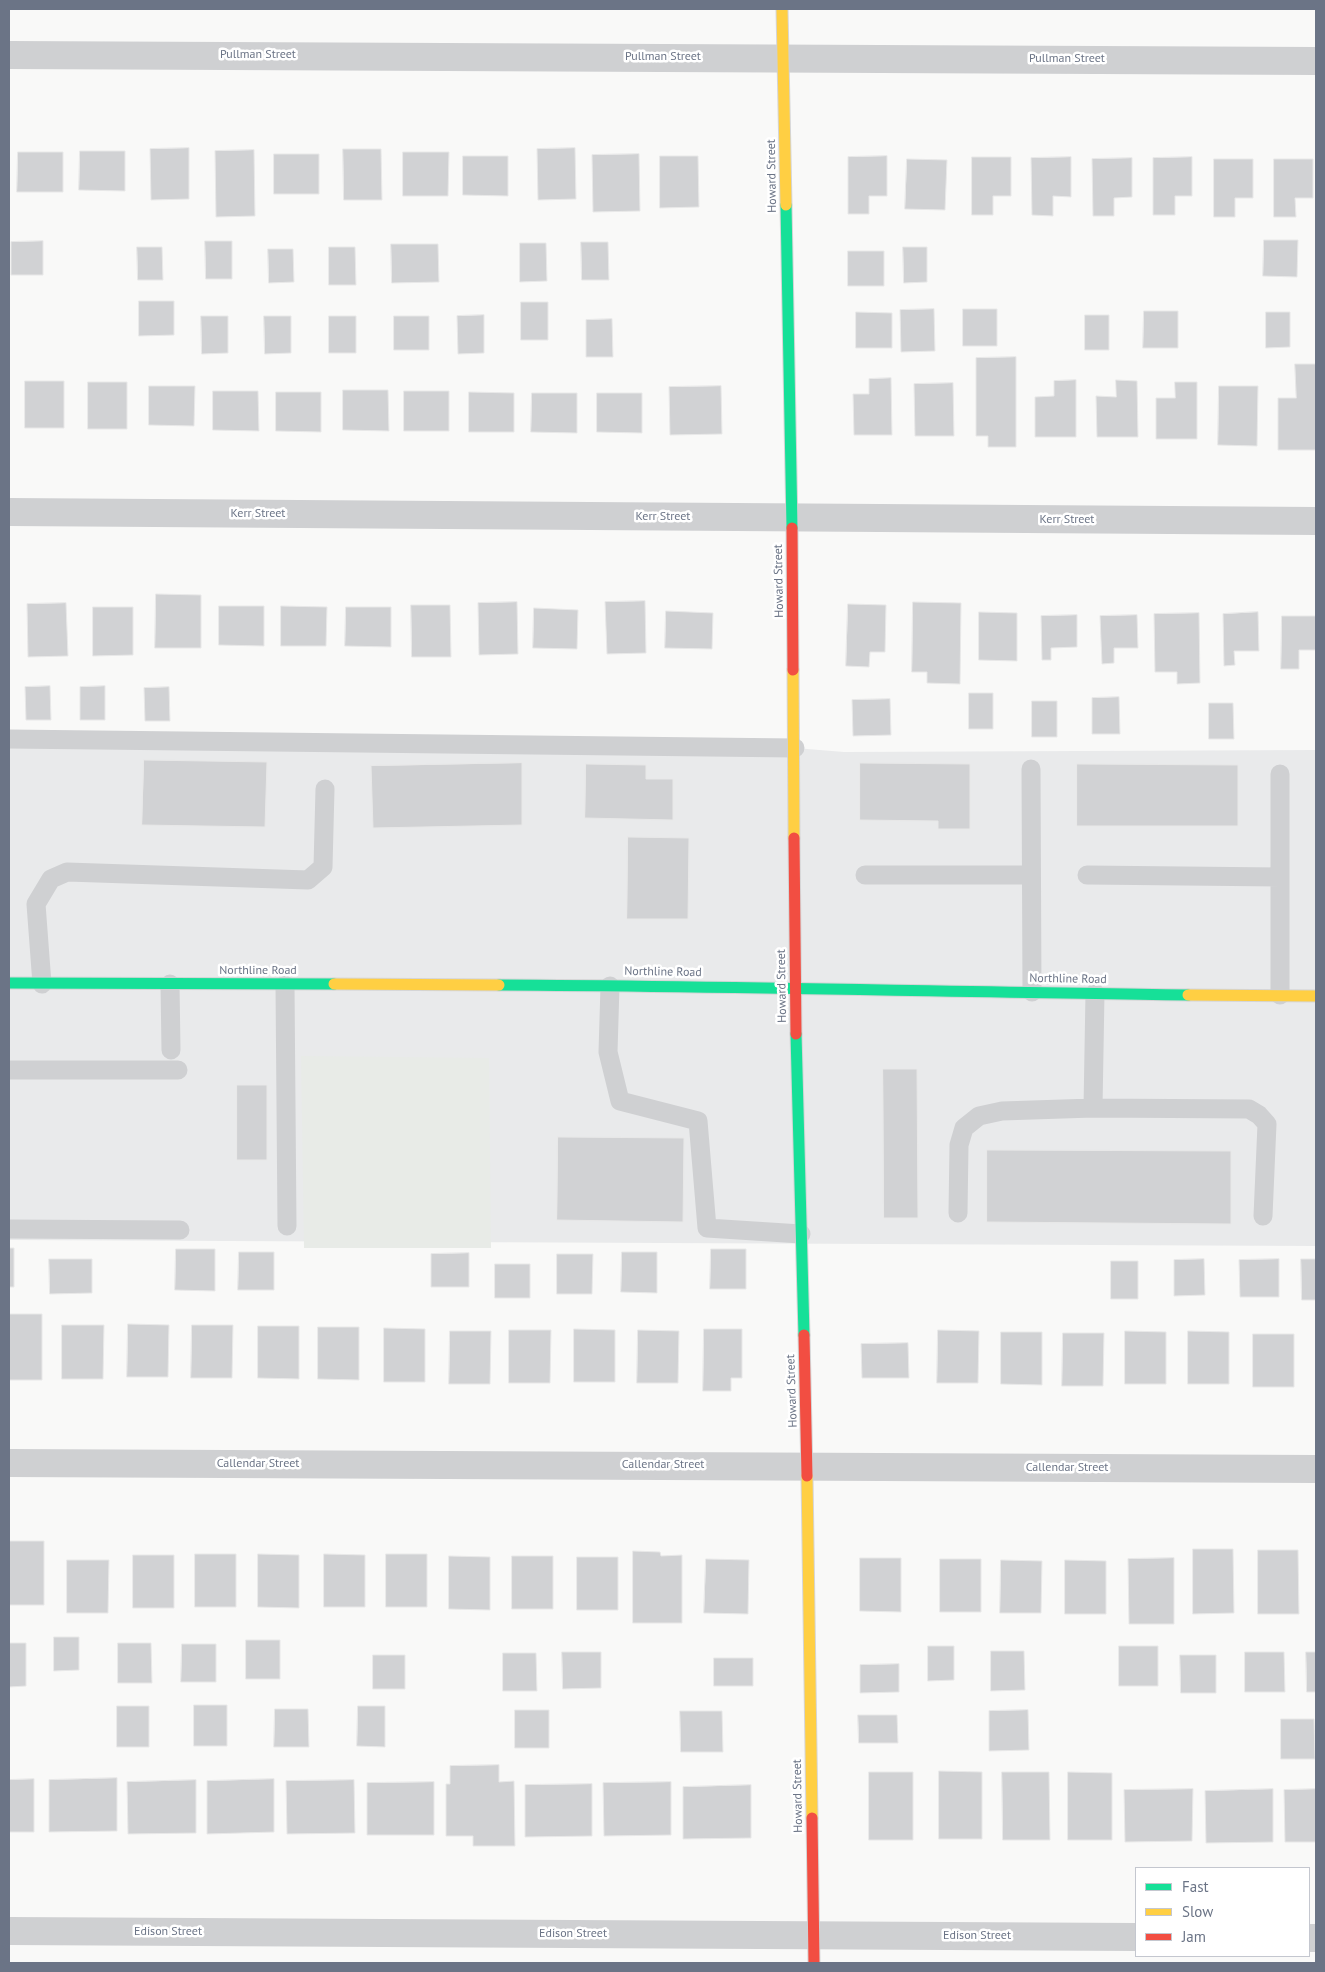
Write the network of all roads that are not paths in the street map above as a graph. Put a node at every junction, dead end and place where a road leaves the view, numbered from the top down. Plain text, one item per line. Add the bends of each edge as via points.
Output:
1 (782, 9) edge
2 (9, 55) edge
3 (783, 57) junction
4 (1316, 61) edge
5 (9, 512) edge
6 (792, 518) junction
7 (1316, 521) edge
8 (9, 739) edge
9 (795, 748) junction
10 (1031, 769) dead end
11 (1280, 774) dead end
12 (325, 789) dead end
13 (865, 875) dead end
14 (1031, 875) junction
15 (1087, 875) dead end
16 (1280, 877) junction
17 (9, 984) edge
18 (42, 984) junction
19 (170, 984) junction
20 (285, 984) junction
21 (610, 986) junction
22 (795, 990) junction
23 (1032, 992) junction
24 (1095, 993) junction
25 (1280, 995) junction
26 (1316, 996) edge
27 (171, 1050) dead end
28 (9, 1070) edge
29 (178, 1070) dead end
30 (1093, 1108) junction
31 (958, 1213) dead end
32 (1262, 1216) dead end
33 (287, 1226) dead end
34 (9, 1229) edge
35 (180, 1230) dead end
36 (801, 1234) junction
37 (9, 1463) edge
38 (807, 1466) junction
39 (1316, 1470) edge
40 (9, 1931) edge
41 (814, 1935) junction
42 (1135, 1937) edge
43 (814, 1963) edge

1 - 3 street, Howard Street
2 - 3 street, Pullman Street
3 - 4 street, Pullman Street
3 - 6 street, Howard Street
5 - 6 street, Kerr Street
6 - 7 street, Kerr Street
6 - 9 street, Howard Street
8 - 9 lane
9 - 22 street, Howard Street
10 - 14 lane
11 - 16 lane
12 - 18 lane via 323,867 308,880 67,872 51,879 36,904
13 - 14 lane
14 - 23 lane
15 - 16 lane
16 - 25 lane
17 - 18 street, Northline Road
18 - 19 street, Northline Road
19 - 20 street, Northline Road
19 - 27 lane
20 - 21 street, Northline Road
20 - 33 lane
21 - 22 street, Northline Road
21 - 36 lane via 608,1052 620,1101 698,1121 707,1228
22 - 23 street, Northline Road
22 - 36 street, Howard Street
23 - 24 street, Northline Road
24 - 25 street, Northline Road
24 - 30 lane
25 - 26 street, Northline Road
28 - 29 lane
30 - 31 lane via 1002,1111 979,1116 964,1128 959,1145
30 - 32 lane via 1249,1109 1259,1115 1267,1124
34 - 35 lane
36 - 38 street, Howard Street
37 - 38 street, Callendar Street
38 - 39 street, Callendar Street
38 - 41 street, Howard Street
40 - 41 street, Edison Street
41 - 42 street, Edison Street
41 - 43 street, Howard Street

